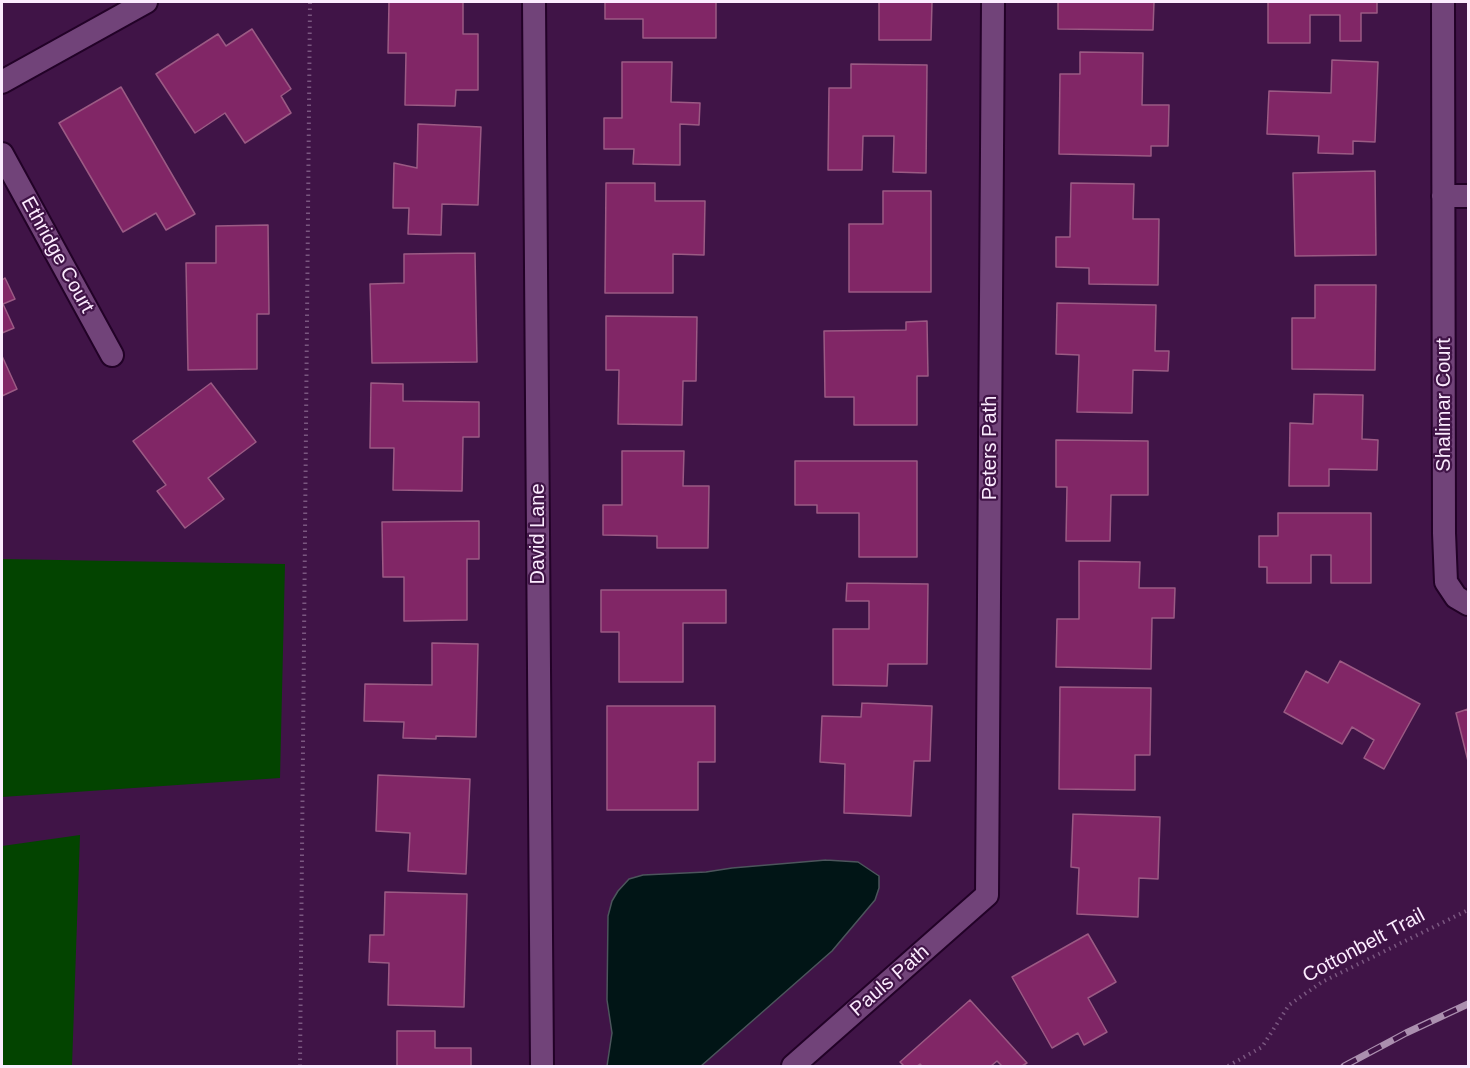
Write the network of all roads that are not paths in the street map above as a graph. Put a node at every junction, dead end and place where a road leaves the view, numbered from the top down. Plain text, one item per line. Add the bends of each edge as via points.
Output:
1 (146, 2) edge
2 (534, 2) edge
3 (993, 2) edge
4 (1443, 2) edge
5 (2, 82) edge
6 (2, 154) edge
7 (1443, 196) junction
8 (1468, 196) edge
9 (112, 355) dead end
10 (1468, 604) edge
11 (987, 895) joint
12 (542, 1066) edge
13 (793, 1066) edge

1 - 5 street
2 - 12 street, David Lane
3 - 11 street, Peters Path
4 - 7 street, Shalimar Court
6 - 9 street, Ethridge Court
7 - 8 street
7 - 10 street, Shalimar Court via 1446,582 1456,597
11 - 13 street, Pauls Path

